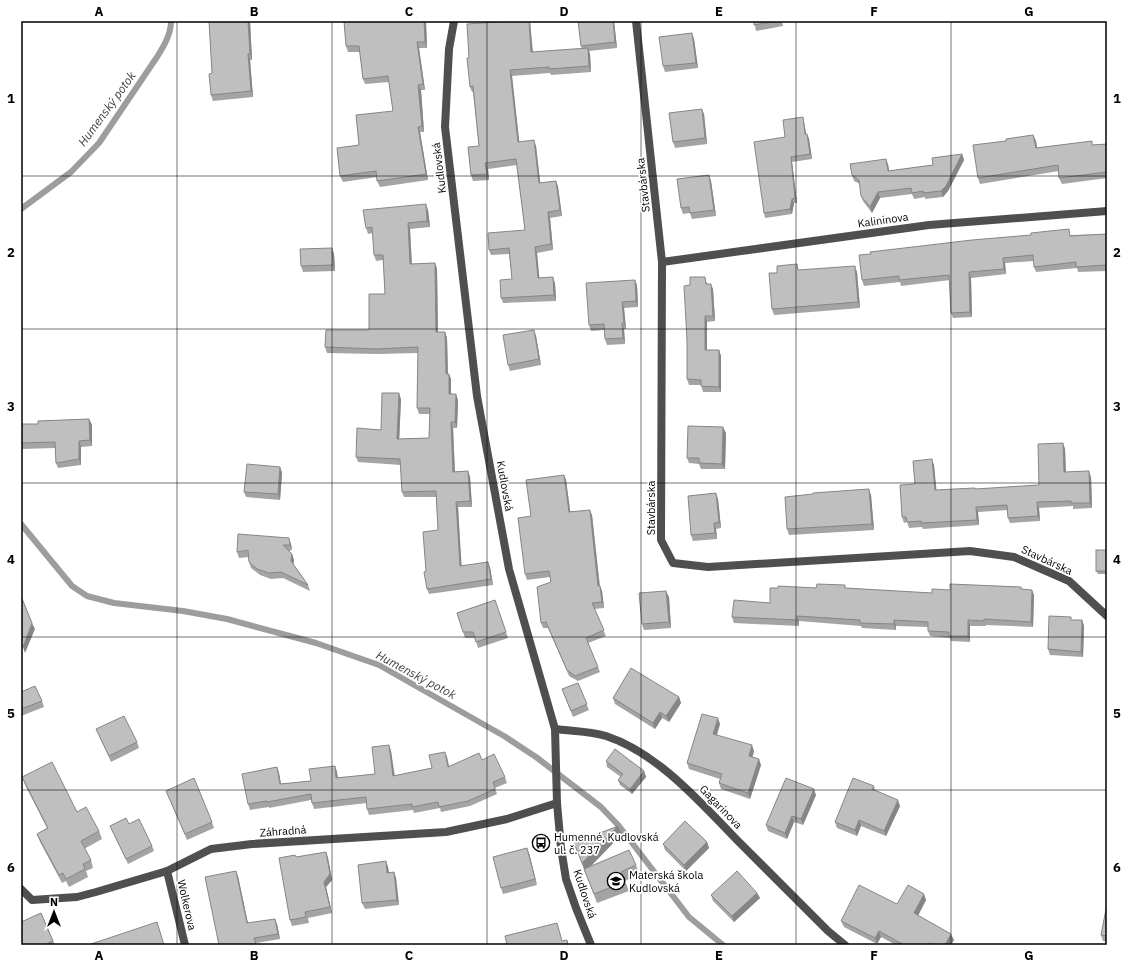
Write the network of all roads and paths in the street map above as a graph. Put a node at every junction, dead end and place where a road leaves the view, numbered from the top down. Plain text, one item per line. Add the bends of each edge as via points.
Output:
1 (454, 21) edge
2 (636, 21) edge
3 (1107, 211) edge
4 (662, 262) junction
5 (1107, 616) edge
6 (555, 729) junction
7 (557, 803) junction
8 (167, 871) junction
9 (21, 889) edge
10 (185, 945) edge
11 (592, 945) edge
12 (845, 945) edge

1 - 6 street, Kudlovská via 449,49 445,127 478,396 509,569
2 - 4 street, Stavbárska
3 - 4 street, Kalininova via 929,225
4 - 5 street, Stavbárska via 661,540 673,563 708,567 970,551 1014,557 1069,581
6 - 7 street, Kudlovská
6 - 12 street, Gagarinova via 607,736 646,757 684,785 828,931
7 - 8 street, Záhradná via 507,819 446,832 210,849
7 - 11 street, Kudlovská via 566,879
8 - 9 street, Záhradná via 77,897 32,900
8 - 10 street, Wolkerova

